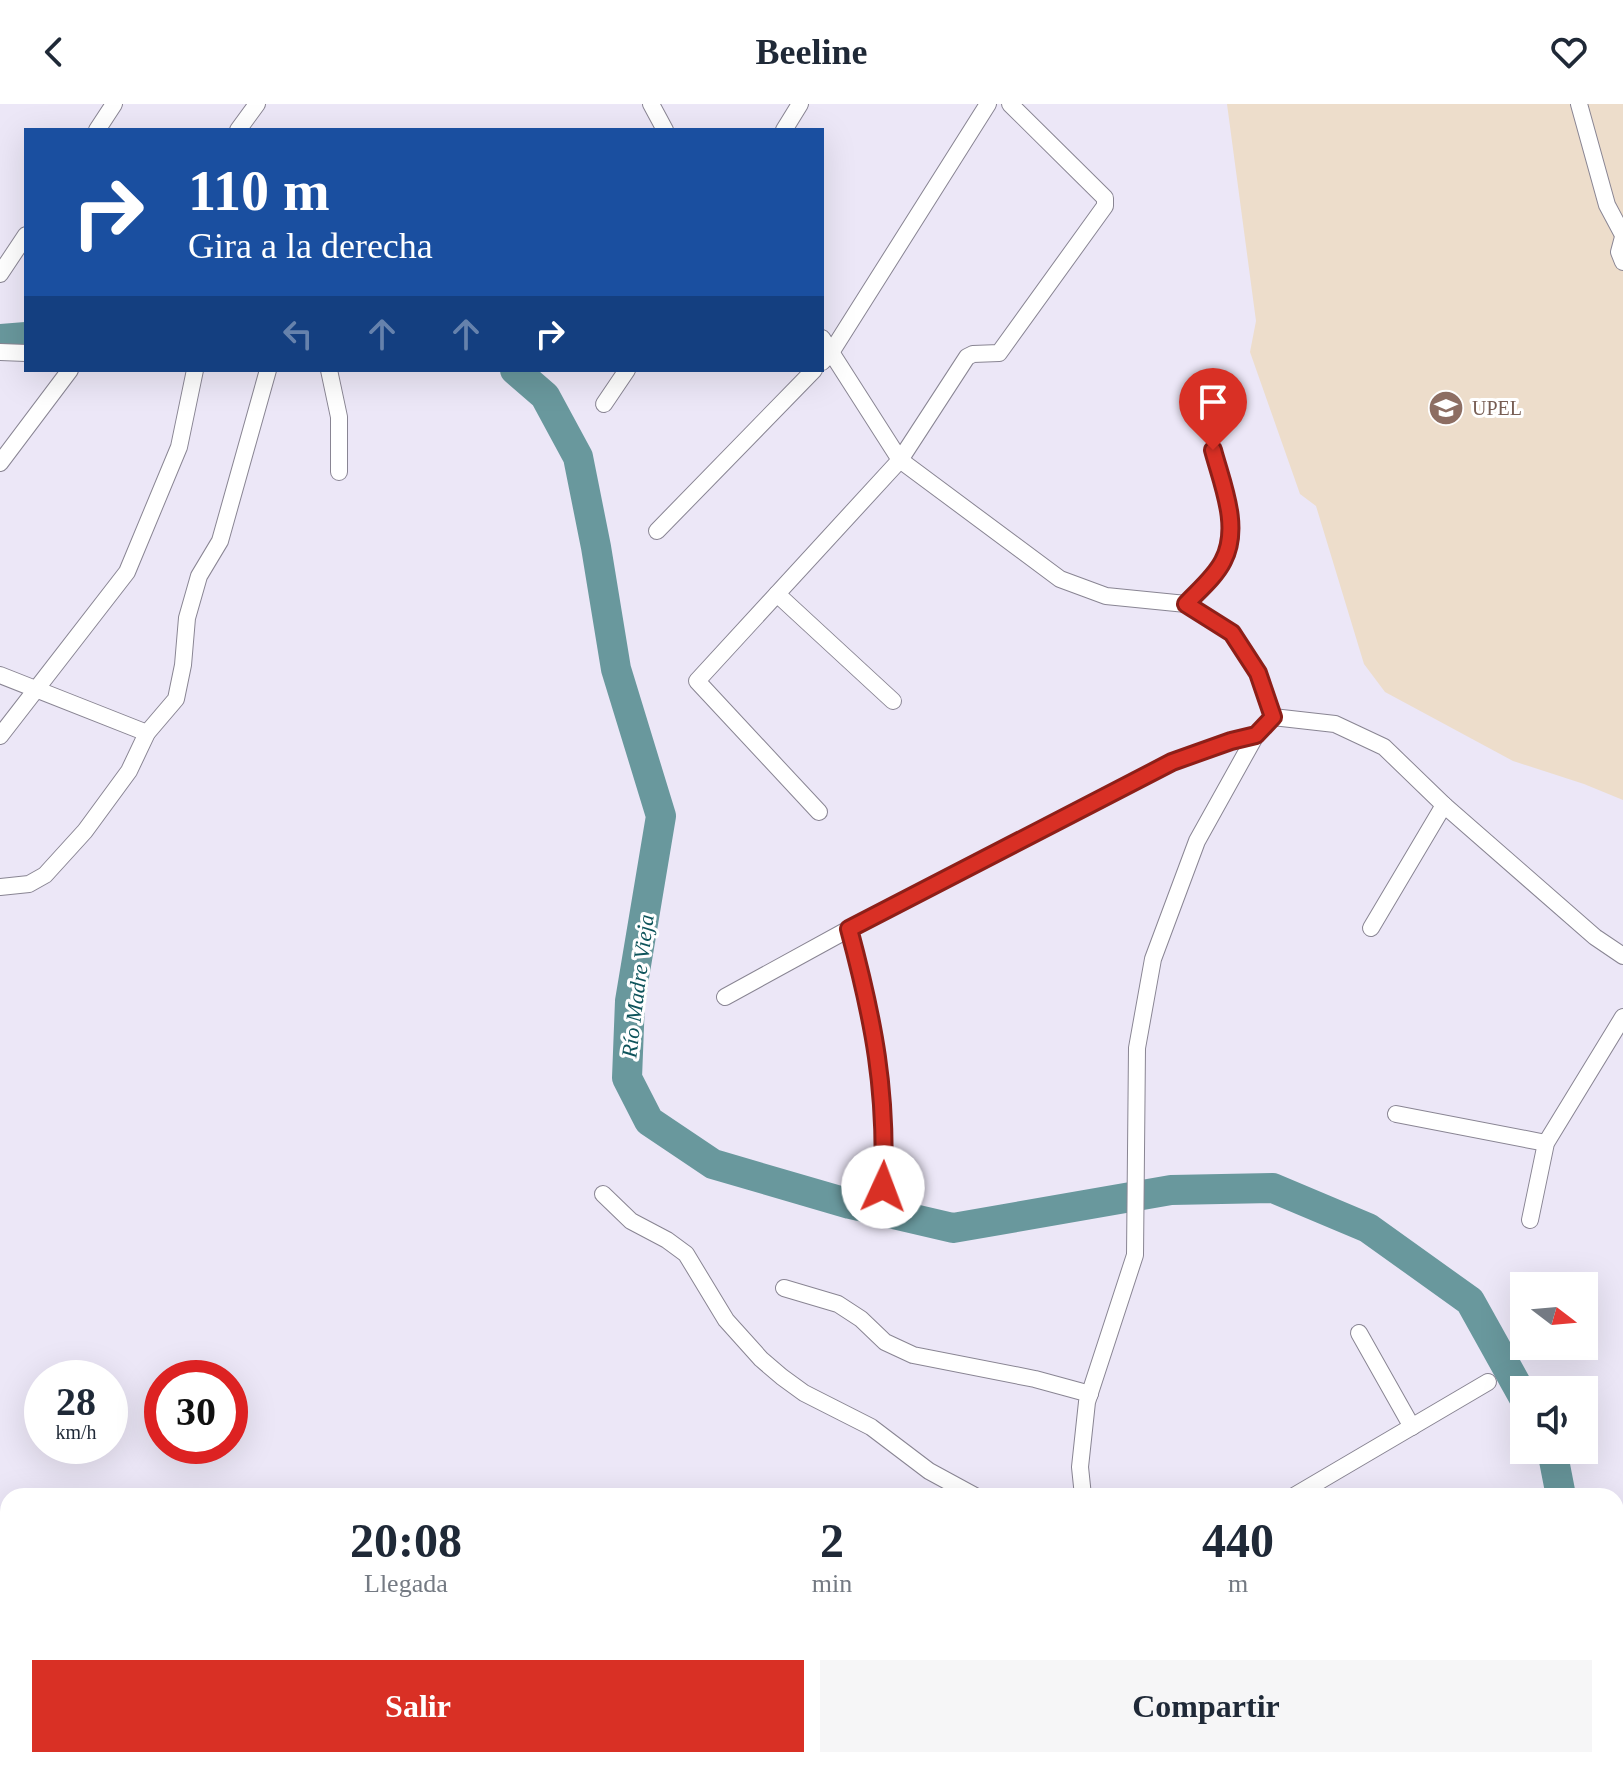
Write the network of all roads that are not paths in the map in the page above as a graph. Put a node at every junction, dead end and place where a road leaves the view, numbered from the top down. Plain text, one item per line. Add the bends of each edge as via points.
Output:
1 (114, 104) edge
2 (257, 104) edge
3 (651, 104) edge
4 (800, 104) edge
5 (988, 104) edge
6 (1010, 104) edge
7 (1579, 104) edge
8 (98, 128) edge
9 (239, 128) edge
10 (664, 128) edge
11 (785, 128) edge
12 (1623, 236) edge
13 (24, 238) edge
14 (1623, 262) edge
15 (0, 274) edge
16 (825, 351) edge
17 (0, 352) edge
18 (24, 353) edge
19 (68, 372) edge
20 (195, 372) edge
21 (267, 372) edge
22 (329, 372) edge
23 (626, 372) edge
24 (812, 372) edge
25 (604, 404) dead end
26 (1213, 450) dead end
27 (900, 460) junction
28 (0, 463) edge
29 (339, 472) dead end
30 (657, 531) dead end
31 (777, 594) junction
32 (1186, 604) junction
33 (0, 675) edge
34 (37, 688) junction
35 (893, 701) dead end
36 (1273, 717) junction
37 (147, 733) junction
38 (1256, 735) junction
39 (0, 736) edge
40 (1444, 805) junction
41 (819, 812) dead end
42 (0, 887) edge
43 (1371, 928) dead end
44 (849, 929) junction
45 (1623, 956) edge
46 (725, 997) dead end
47 (1623, 1017) edge
48 (1396, 1114) dead end
49 (1546, 1143) junction
50 (883, 1187) dead end
51 (603, 1194) dead end
52 (1530, 1220) dead end
53 (784, 1288) dead end
54 (1359, 1333) dead end
55 (1488, 1382) dead end
56 (1090, 1394) junction
57 (1412, 1427) junction
58 (960, 1488) edge
59 (1082, 1488) edge
60 (1308, 1488) edge

1 - 8 street
2 - 9 street
3 - 10 street
4 - 11 street
5 - 16 street
6 - 27 street via 1105,198 1105,206 999,353 967,357
7 - 12 street via 1607,205
12 - 14 street
13 - 15 street
16 - 27 street
17 - 18 street
19 - 28 street
20 - 34 street via 179,447 127,572
21 - 37 street via 220,541 199,576 187,618 176,699
22 - 29 street via 339,417
23 - 25 street
24 - 30 street
26 - 32 street via 1230,538 1222,563
27 - 31 street
27 - 32 street via 1060,579 1106,596
31 - 35 street
31 - 41 street via 697,681
32 - 36 street via 1232,633 1258,673
33 - 34 street
34 - 37 street
34 - 39 street
36 - 38 street
36 - 40 street via 1335,724 1384,747
37 - 42 street via 129,771 45,875 29,884
38 - 44 street via 1172,762
38 - 56 street via 1197,841 1153,959 1137,1048 1135,1255
40 - 43 street
40 - 45 street
44 - 46 street
44 - 50 street via 879,1055
47 - 49 street
48 - 49 street
49 - 52 street
51 - 58 street via 631,1221 686,1254 726,1320 782,1377 871,1427
53 - 56 street via 838,1304 885,1342 913,1355
54 - 57 street
55 - 57 street
56 - 59 street via 1082,1434
57 - 60 street

